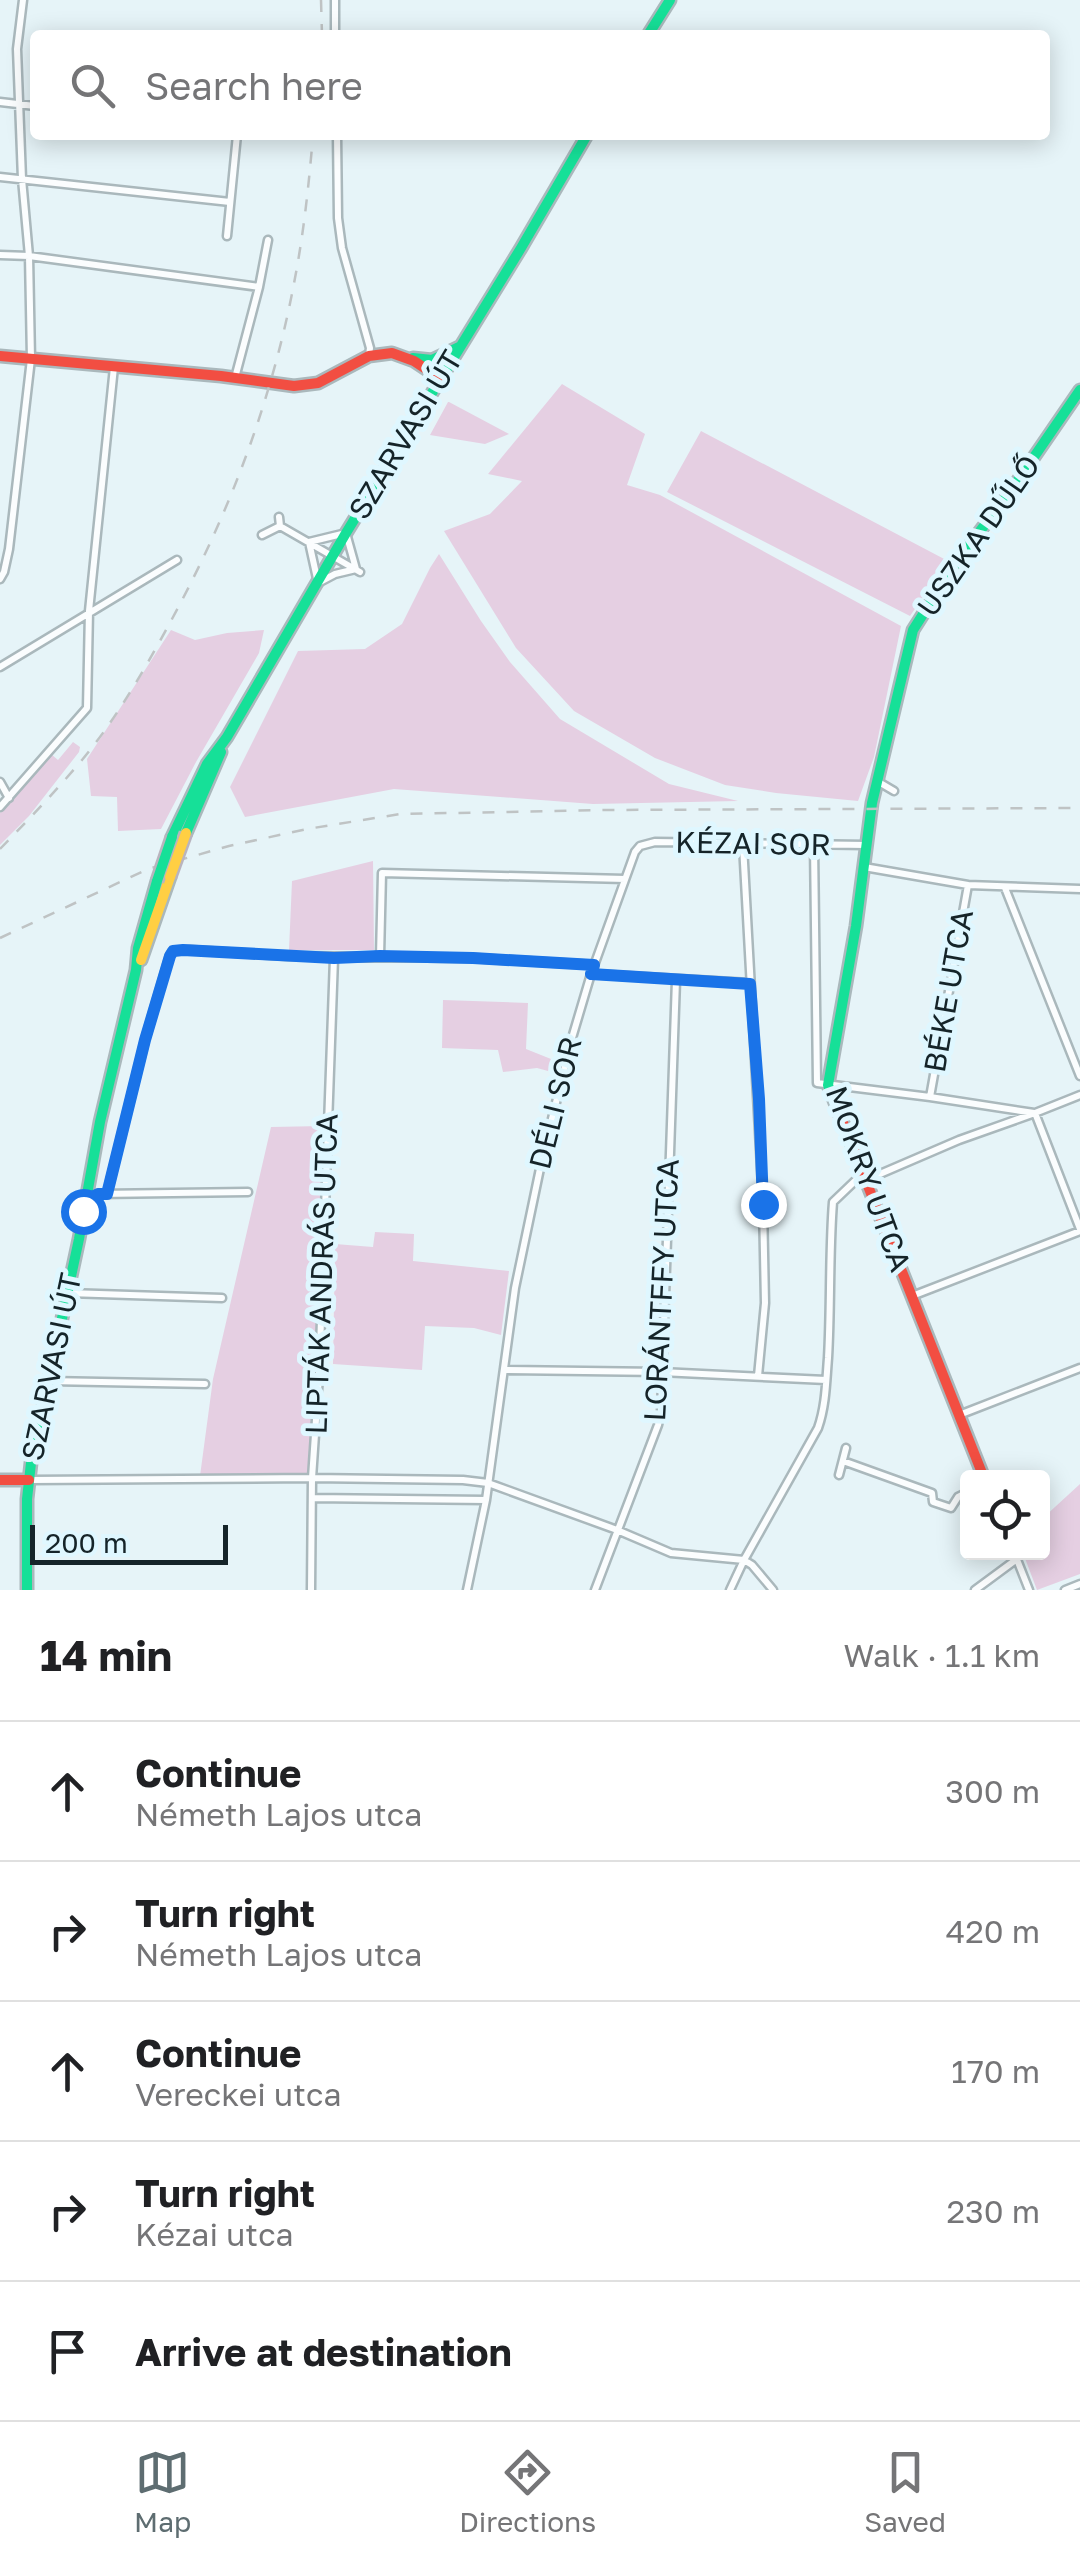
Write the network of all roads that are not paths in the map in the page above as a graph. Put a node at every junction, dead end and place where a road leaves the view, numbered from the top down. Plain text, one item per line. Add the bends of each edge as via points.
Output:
1 (23, 0) edge
2 (335, 0) edge
3 (670, 0) edge
4 (336, 30) edge
5 (651, 30) edge
6 (0, 102) edge
7 (18, 104) junction
8 (30, 105) edge
9 (236, 140) edge
10 (337, 140) edge
11 (584, 140) edge
12 (0, 176) edge
13 (22, 178) junction
14 (230, 202) junction
15 (227, 236) dead end
16 (268, 240) dead end
17 (0, 254) edge
18 (29, 256) junction
19 (259, 287) junction
20 (460, 347) junction
21 (369, 355) junction
22 (0, 356) edge
23 (410, 358) junction
24 (31, 359) junction
25 (114, 367) junction
26 (235, 378) junction
27 (442, 379) junction
28 (1080, 390) edge
29 (346, 533) junction
30 (262, 535) dead end
31 (309, 542) junction
32 (333, 556) junction
33 (177, 560) dead end
34 (358, 570) junction
35 (0, 579) edge
36 (318, 583) junction
37 (89, 611) junction
38 (0, 666) edge
39 (226, 737) junction
40 (877, 781) junction
41 (0, 782) edge
42 (894, 791) dead end
43 (9, 798) junction
44 (0, 807) edge
45 (872, 808) joint
46 (743, 844) junction
47 (814, 845) junction
48 (867, 845) junction
49 (640, 846) joint
50 (864, 867) junction
51 (624, 879) junction
52 (968, 885) junction
53 (1005, 888) junction
54 (1080, 888) edge
55 (380, 956) junction
56 (334, 958) junction
57 (594, 965) junction
58 (136, 970) junction
59 (591, 974) junction
60 (676, 980) junction
61 (750, 984) junction
62 (1080, 1076) edge
63 (828, 1085) junction
64 (1080, 1094) edge
65 (930, 1097) junction
66 (1035, 1114) junction
67 (866, 1180) junction
68 (248, 1192) dead end
69 (107, 1194) junction
70 (84, 1201) junction
71 (1080, 1230) edge
72 (67, 1293) junction
73 (911, 1297) junction
74 (222, 1298) dead end
75 (1080, 1368) edge
76 (505, 1370) junction
77 (661, 1372) junction
78 (758, 1376) junction
79 (826, 1380) junction
80 (48, 1381) junction
81 (205, 1384) dead end
82 (959, 1415) junction
83 (846, 1448) dead end
84 (842, 1460) junction
85 (981, 1470) edge
86 (838, 1475) dead end
87 (312, 1478) junction
88 (0, 1480) edge
89 (29, 1480) junction
90 (488, 1482) junction
91 (960, 1496) edge
92 (312, 1498) junction
93 (486, 1500) junction
94 (617, 1530) junction
95 (744, 1560) junction
96 (1010, 1560) edge
97 (1017, 1560) edge
98 (1080, 1584) edge
99 (27, 1590) edge
100 (312, 1590) edge
101 (467, 1590) edge
102 (595, 1590) edge
103 (730, 1590) edge
104 (773, 1590) edge
105 (975, 1590) edge
106 (1030, 1590) edge
107 (1065, 1590) edge

1 - 7 street
2 - 4 street
3 - 5 main road
6 - 7 street
7 - 8 street
7 - 13 street
9 - 14 street
10 - 21 street via 340,234
11 - 20 main road, SZARVASI ÚT
12 - 13 street
13 - 14 street
13 - 18 street
14 - 15 street
16 - 19 street
17 - 18 street
18 - 19 street
18 - 24 street
19 - 26 street
20 - 23 main road via 432,360
20 - 27 main road, SZARVASI ÚT
21 - 23 main road
21 - 26 main road via 310,386
22 - 24 main road
23 - 27 main road
24 - 25 main road
24 - 35 street
25 - 26 main road
25 - 37 street
27 - 29 main road, SZARVASI ÚT
28 - 40 main road, USZKA DŰLŐ via 913,630
29 - 31 street
29 - 32 main road, SZARVASI ÚT
29 - 34 street
30 - 31 street via 280,521
31 - 32 street
31 - 36 street
32 - 34 street
32 - 36 main road, SZARVASI ÚT
33 - 37 street
34 - 36 street
36 - 39 main road, SZARVASI ÚT
37 - 38 street
37 - 43 street via 87,708
39 - 58 main road, SZARVASI ÚT, bridge
39 - 58 main road, SZARVASI ÚT, bridge via 172,838
40 - 42 street
40 - 45 main road, USZKA DŰLŐ
41 - 43 street
43 - 44 street
45 - 48 main road, MOKRY UTCA
46 - 47 street, KÉZAI SOR
46 - 49 street, KÉZAI SOR
46 - 61 street
47 - 48 street, KÉZAI SOR
47 - 63 street via 817,1083
48 - 50 main road, MOKRY UTCA
49 - 51 street, DÉLI SOR
50 - 52 street
50 - 63 main road, MOKRY UTCA
51 - 55 street via 382,873
51 - 57 street, DÉLI SOR
52 - 53 street
52 - 65 street, BÉKE UTCA
53 - 54 street
53 - 62 street
55 - 56 street
55 - 57 street
56 - 69 street via 173,951
56 - 87 street, LIPTÁK ANDRÁS UTCA
57 - 59 street, DÉLI SOR
58 - 70 main road, SZARVASI ÚT
59 - 60 street
59 - 76 street, DÉLI SOR via 523,1245
60 - 61 street
60 - 77 street, LORÁNTFFY UTCA
61 - 78 street via 763,1204
63 - 65 street
63 - 67 main road, MOKRY UTCA
64 - 66 street
65 - 66 street
66 - 67 street
66 - 71 street
67 - 73 main road, MOKRY UTCA
67 - 79 street via 856,1180 833,1202
68 - 69 street
69 - 70 street
70 - 72 main road, SZARVASI ÚT
71 - 73 street
72 - 74 street
72 - 80 main road, SZARVASI ÚT
73 - 82 main road, MOKRY UTCA
75 - 82 street
76 - 77 street
76 - 90 street, DÉLI SOR
77 - 78 street
77 - 94 street, LORÁNTFFY UTCA via 658,1426
78 - 79 street
79 - 95 street via 818,1428
80 - 81 street
80 - 89 main road, SZARVASI ÚT
82 - 85 main road, MOKRY UTCA
83 - 84 street
84 - 86 street
84 - 91 street via 932,1493 933,1502 951,1508
87 - 89 street
87 - 90 street
87 - 92 street, LIPTÁK ANDRÁS UTCA
88 - 89 main road
89 - 99 main road, SZARVASI ÚT
90 - 93 street, DÉLI SOR
90 - 94 street
92 - 93 street
92 - 100 street, LIPTÁK ANDRÁS UTCA
93 - 101 street, DÉLI SOR
94 - 95 street via 671,1553
94 - 102 street, LORÁNTFFY UTCA
95 - 103 street
95 - 104 street
96 - 105 street
97 - 106 street
98 - 107 street

